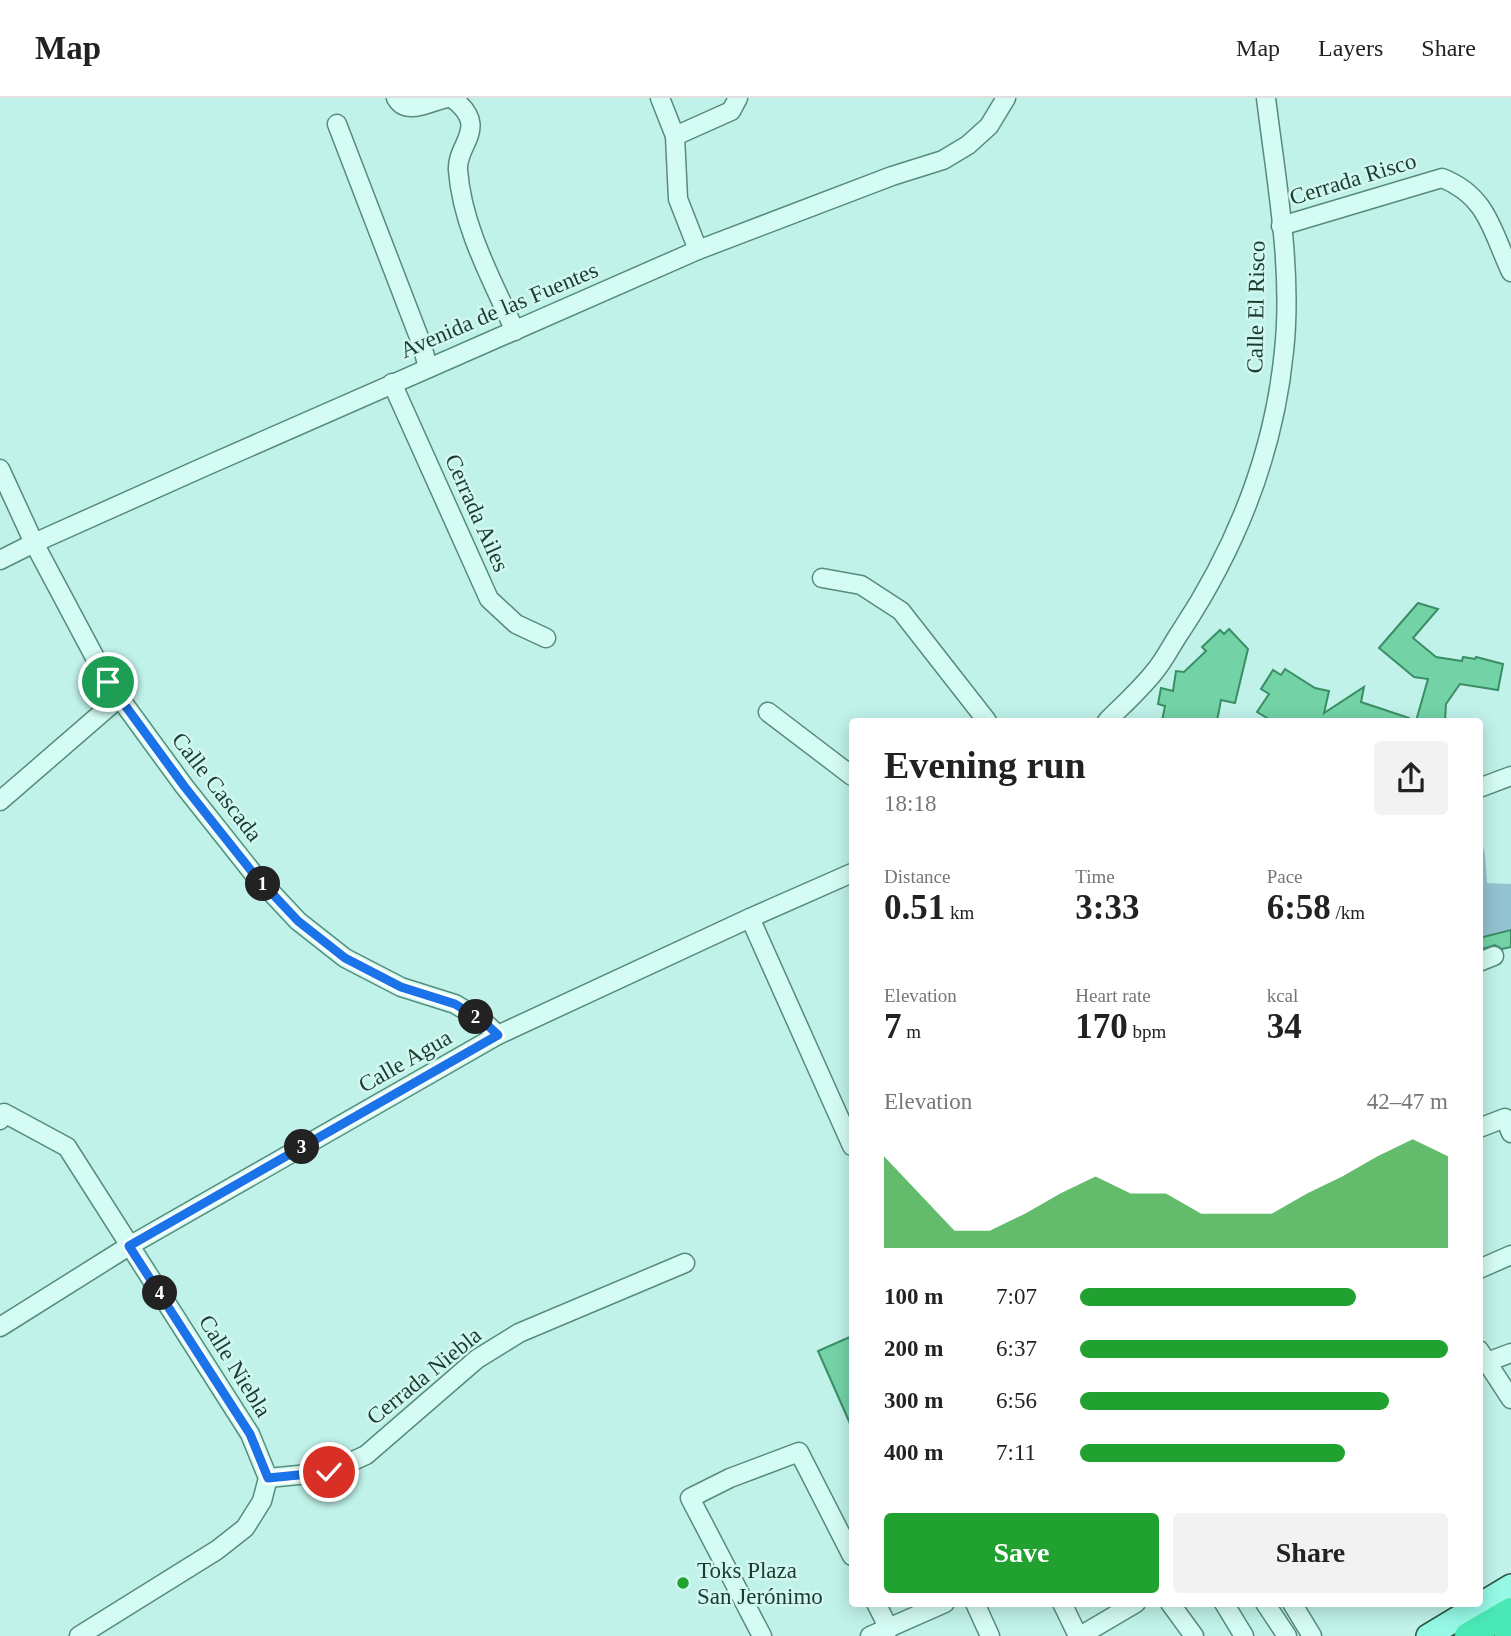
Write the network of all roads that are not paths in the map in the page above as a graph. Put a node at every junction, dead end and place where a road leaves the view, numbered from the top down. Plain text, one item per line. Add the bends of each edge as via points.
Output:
1 (396, 98) edge
2 (660, 98) edge
3 (738, 98) edge
4 (1006, 98) edge
5 (1266, 98) edge
6 (456, 99) edge
7 (337, 124) dead end
8 (675, 136) junction
9 (1282, 226) junction
10 (698, 250) junction
11 (1511, 272) edge
12 (514, 331) junction
13 (428, 368) junction
14 (392, 383) junction
15 (0, 469) edge
16 (34, 542) junction
17 (0, 560) edge
18 (822, 578) dead end
19 (546, 639) dead end
20 (119, 698) junction
21 (768, 712) dead end
22 (985, 718) edge
23 (1110, 718) edge
24 (849, 774) edge
25 (1511, 776) edge
26 (1483, 786) edge
27 (0, 801) edge
28 (849, 874) edge
29 (750, 918) junction
30 (498, 1035) junction
31 (0, 1120) edge
32 (1483, 1126) edge
33 (1511, 1133) edge
34 (849, 1139) edge
35 (129, 1246) junction
36 (1511, 1255) edge
37 (685, 1263) dead end
38 (1483, 1267) edge
39 (0, 1327) edge
40 (1511, 1353) edge
41 (1483, 1356) edge
42 (1511, 1399) edge
43 (268, 1478) junction
44 (849, 1550) edge
45 (1511, 1586) edge
46 (1483, 1603) edge
47 (878, 1607) edge
48 (936, 1607) edge
49 (977, 1607) edge
50 (1064, 1607) edge
51 (1129, 1607) edge
52 (1173, 1607) edge
53 (1226, 1607) edge
54 (1268, 1607) edge
55 (1294, 1607) edge
56 (1476, 1607) edge
57 (1511, 1611) edge
58 (889, 1629) junction
59 (79, 1636) edge
60 (762, 1636) edge
61 (870, 1636) edge
62 (990, 1636) edge
63 (1079, 1636) edge
64 (1194, 1636) edge
65 (1244, 1636) edge
66 (1287, 1636) edge
67 (1312, 1636) edge
68 (1428, 1636) edge
69 (1468, 1636) edge

1 - 6 street via 407,107
2 - 8 street
3 - 8 street via 731,111
4 - 10 street, Avenida de las Fuentes via 989,126 943,160
5 - 9 street, Calle El Risco
6 - 12 street via 468,119 470,134 457,166 463,204
7 - 13 street
8 - 10 street via 678,199
9 - 11 street, Cerrada Risco via 1441,178 1477,200
9 - 23 street, Calle El Risco via 1284,350 1272,428 1250,502 1210,588 1155,671
10 - 12 street, Avenida de las Fuentes
12 - 13 street, Avenida de las Fuentes
13 - 14 street, Avenida de las Fuentes
14 - 16 street, Avenida de las Fuentes
14 - 19 street, Cerrada Ailes via 489,599 516,624
15 - 16 street, Calle Cascada
16 - 17 street, Avenida de las Fuentes
16 - 20 street, Calle Cascada
18 - 22 street via 861,585 901,611
20 - 27 street
20 - 30 street, Calle Cascada via 253,873 298,921 345,958 401,987 455,1004
21 - 24 street
25 - 26 street
28 - 29 street, Calle Agua
29 - 30 street, Calle Agua
29 - 34 street
30 - 35 street, Calle Agua
31 - 35 street, Calle Niebla via 4,1113 67,1147
32 - 33 street via 1505,1118
35 - 39 street, Calle Agua
35 - 43 street, Calle Niebla via 250,1434
36 - 38 street
37 - 43 street, Cerrada Niebla via 519,1333 477,1359 366,1455 329,1472
40 - 41 street
41 - 42 street
43 - 59 street via 262,1501 245,1528
44 - 60 street via 799,1452 690,1498
45 - 46 main road
47 - 58 street
48 - 58 street
49 - 62 street
50 - 63 street
51 - 63 street
52 - 64 street
53 - 65 street
54 - 66 street
55 - 67 street
56 - 68 main road
57 - 69 highway
58 - 61 street

